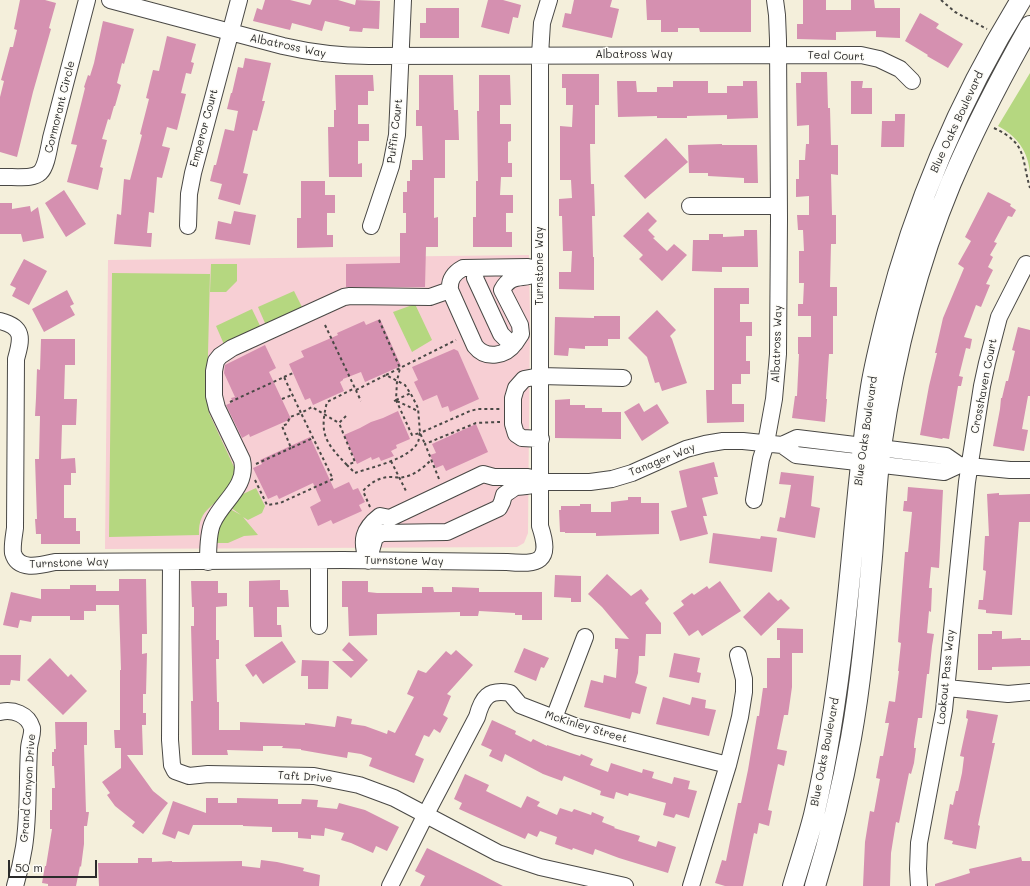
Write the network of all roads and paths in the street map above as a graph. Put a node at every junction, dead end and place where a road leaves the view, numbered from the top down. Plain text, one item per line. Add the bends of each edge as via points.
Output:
1 (86, 0) edge
2 (110, 0) edge
3 (239, 0) edge
4 (403, 0) edge
5 (548, 0) edge
6 (775, 0) edge
7 (941, 0) edge
8 (1022, 0) edge
9 (1030, 26) edge
10 (983, 27) dead end
11 (230, 32) junction
12 (540, 55) junction
13 (778, 55) junction
14 (401, 56) junction
15 (912, 81) dead end
16 (979, 122) junction
17 (0, 177) edge
18 (1030, 188) edge
19 (690, 206) dead end
20 (779, 206) junction
21 (188, 226) dead end
22 (371, 226) dead end
23 (1026, 264) dead end
24 (492, 267) junction
25 (476, 268) junction
26 (540, 272) junction
27 (450, 290) junction
28 (502, 290) junction
29 (379, 320) dead end
30 (0, 321) edge
31 (325, 325) dead end
32 (456, 340) dead end
33 (515, 343) junction
34 (400, 368) junction
35 (293, 373) dead end
36 (386, 375) junction
37 (540, 376) junction
38 (284, 377) junction
39 (623, 378) dead end
40 (397, 381) junction
41 (356, 389) junction
42 (411, 393) junction
43 (292, 394) junction
44 (282, 399) dead end
45 (362, 401) dead end
46 (394, 401) junction
47 (226, 404) dead end
48 (504, 409) dead end
49 (418, 411) junction
50 (301, 412) junction
51 (324, 414) junction
52 (346, 416) dead end
53 (503, 422) dead end
54 (339, 423) junction
55 (420, 433) junction
56 (313, 438) junction
57 (541, 439) junction
58 (766, 443) junction
59 (425, 444) junction
60 (292, 448) junction
61 (871, 455) junction
62 (431, 460) junction
63 (391, 461) junction
64 (347, 465) junction
65 (964, 466) junction
66 (249, 467) dead end
67 (1030, 470) edge
68 (399, 477) junction
69 (494, 477) junction
70 (254, 478) dead end
71 (439, 479) dead end
72 (541, 482) junction
73 (407, 493) dead end
74 (504, 495) junction
75 (754, 500) dead end
76 (372, 510) dead end
77 (390, 525) junction
78 (319, 561) junction
79 (368, 561) junction
80 (171, 562) junction
81 (208, 562) junction
82 (319, 626) dead end
83 (585, 637) dead end
84 (738, 655) dead end
85 (947, 688) junction
86 (1030, 692) edge
87 (0, 712) edge
88 (554, 718) junction
89 (728, 765) junction
90 (426, 814) junction
91 (16, 886) edge
92 (390, 886) edge
93 (625, 886) edge
94 (691, 886) edge
95 (793, 886) edge
96 (815, 886) edge
97 (919, 886) edge

1 - 17 street, Cormorant Circle via 44,169 34,177
2 - 11 street, Albatross Way
3 - 11 street, Emperor Court
4 - 14 street, Puffin Court
5 - 12 street, Turnstone Way via 542,23
6 - 13 street
7 - 10 path via 955,12
8 - 61 main road, Blue Oaks Boulevard via 996,43 960,113 931,176 913,226 878,347 871,386
9 - 16 main road, Blue Oaks Boulevard
11 - 14 street, Albatross Way via 312,53
11 - 21 street, Emperor Court via 193,173 189,194
12 - 13 street, Albatross Way
12 - 14 street, Albatross Way
12 - 26 street, Turnstone Way
13 - 15 street, Teal Court via 861,55 880,59 900,69
13 - 20 street, Albatross Way
14 - 22 street, Puffin Court via 397,135 391,166
16 - 18 path via 996,130 1021,149
16 - 61 main road, Blue Oaks Boulevard via 951,184 921,269
19 - 20 street
20 - 58 street, Albatross Way via 778,354 774,399
23 - 65 street, Crosshaven Court via 1003,308 994,334
24 - 25 street
24 - 26 street via 528,266
24 - 28 street
25 - 27 street via 463,268 455,273 450,281
25 - 33 street via 475,278 501,334 508,341
26 - 28 street via 529,277 517,277 507,282
26 - 37 street, Turnstone Way
27 - 33 street via 479,351 484,354 500,354
27 - 81 street via 430,297 344,297 232,348 220,356 215,366 215,402 243,465 236,490 215,517 211,527
28 - 33 street via 520,325 521,334
29 - 34 path
30 - 80 street, Turnstone Way via 17,328 21,340 16,359 13,546 15,557 22,564 31,566 55,562
31 - 41 path
32 - 34 path
34 - 36 path
34 - 40 path
35 - 38 path
36 - 40 path
36 - 41 path
37 - 39 street
37 - 57 street, Turnstone Way
37 - 57 street via 524,379 516,388 513,398 513,424 516,434 522,438
38 - 43 path
38 - 47 path
40 - 42 path via 405,385
40 - 46 path
41 - 45 path
41 - 51 path via 327,402
42 - 46 path
42 - 49 path
43 - 44 path
43 - 50 path
46 - 49 path
46 - 55 path via 412,435
48 - 55 path via 470,411
49 - 55 path
50 - 51 path via 312,407
50 - 56 path
50 - 60 path via 290,417 282,426
51 - 54 path
51 - 64 path via 326,437 331,449
52 - 54 path
53 - 59 path via 476,423
54 - 64 path via 355,462
55 - 59 path
55 - 63 path via 418,443 409,452
56 - 60 path
56 - 70 path via 333,479 280,503 267,505
57 - 72 street, Turnstone Way
58 - 61 street, Tanager Way via 782,445 797,438
58 - 72 street, Tanager Way via 723,441 705,444 686,449 612,479 590,482
58 - 75 street, Albatross Way
59 - 62 path
60 - 66 path
61 - 65 street, Tanager Way via 944,472
61 - 95 main road, Blue Oaks Boulevard via 832,725 813,815
61 - 96 main road, Blue Oaks Boulevard via 865,631 851,736
62 - 68 path via 416,472
62 - 71 path
63 - 64 path via 355,473
63 - 68 path
65 - 67 street
65 - 85 street, Lookout Pass Way
68 - 73 path
68 - 76 path via 378,479 364,491
69 - 72 street via 528,477
69 - 74 street
69 - 77 street via 484,474
72 - 74 street via 528,487 517,487
72 - 79 street, Turnstone Way via 540,526 545,545 539,560 532,563
74 - 77 street via 499,508 447,532
77 - 79 street via 380,516 372,522 365,533 364,549
78 - 79 street, Turnstone Way
78 - 81 street, Turnstone Way
78 - 82 street
80 - 81 street, Turnstone Way
80 - 90 street, Taft Drive via 170,740 175,771 190,776 297,775 328,778 376,790
83 - 88 street
84 - 89 street via 744,679 744,692
85 - 86 street via 1008,694
85 - 97 street, Lookout Pass Way via 919,844
87 - 91 street, Grand Canyon Drive via 11,711 23,715 32,732 24,847
88 - 89 street, McKinley Street via 602,734
88 - 90 street, McKinley Street via 520,705 510,693 494,692 487,696
89 - 94 street
90 - 92 street, McKinley Street
90 - 93 street, Taft Drive via 486,847 519,860

